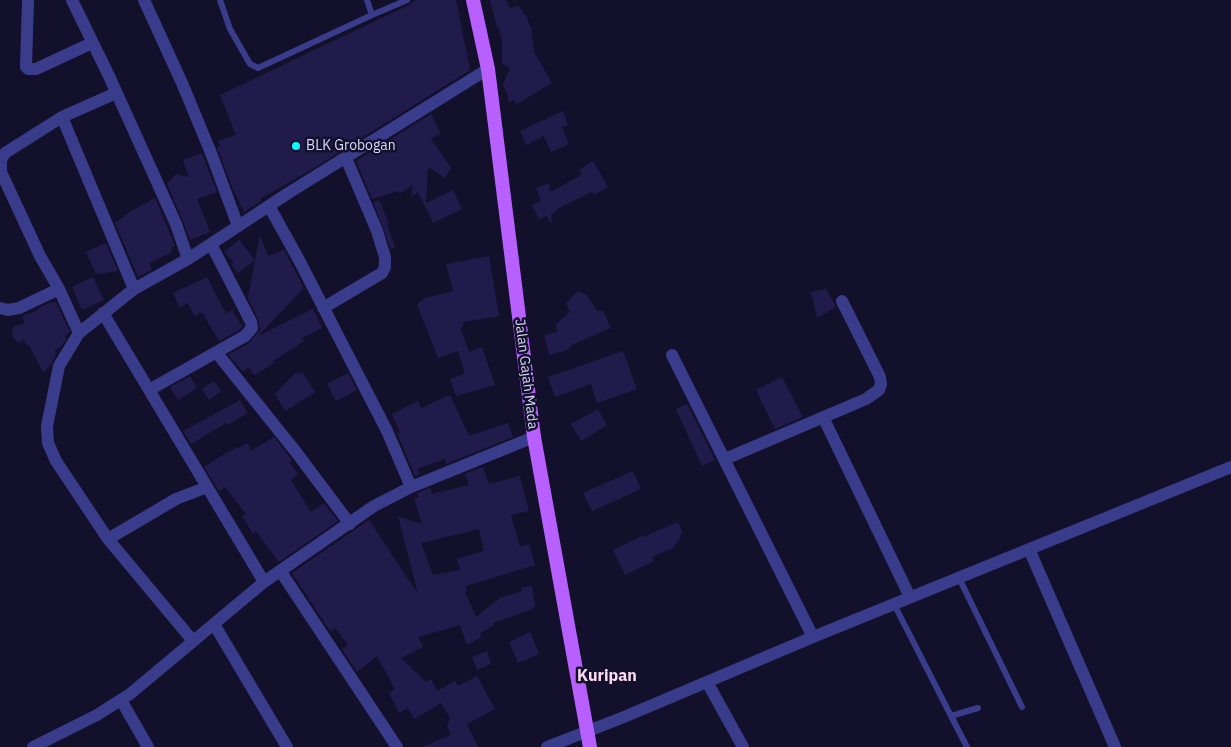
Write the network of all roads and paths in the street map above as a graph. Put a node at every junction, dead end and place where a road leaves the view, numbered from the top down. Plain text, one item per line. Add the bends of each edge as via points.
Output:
1 (28, 0) edge
2 (72, 0) edge
3 (144, 0) edge
4 (220, 0) edge
5 (367, 0) edge
6 (406, 0) edge
7 (473, 0) edge
8 (372, 15) junction
9 (92, 43) junction
10 (488, 69) junction
11 (116, 93) junction
12 (62, 117) junction
13 (346, 158) junction
14 (1, 172) edge
15 (269, 206) junction
16 (238, 226) junction
17 (211, 244) junction
18 (188, 259) junction
19 (59, 289) junction
20 (134, 289) junction
21 (842, 301) dead end
22 (0, 308) edge
23 (323, 308) junction
24 (103, 313) junction
25 (79, 333) junction
26 (216, 352) junction
27 (672, 355) dead end
28 (149, 390) junction
29 (823, 417) junction
30 (534, 437) junction
31 (725, 459) junction
32 (1231, 467) edge
33 (411, 486) junction
34 (207, 487) junction
35 (350, 524) junction
36 (108, 539) junction
37 (1029, 549) junction
38 (281, 572) junction
39 (959, 578) junction
40 (264, 582) junction
41 (910, 597) junction
42 (894, 604) junction
43 (214, 624) junction
44 (813, 637) junction
45 (193, 641) junction
46 (707, 682) junction
47 (121, 700) junction
48 (1022, 707) dead end
49 (978, 708) dead end
50 (951, 716) junction
51 (587, 732) junction
52 (33, 747) edge
53 (148, 747) edge
54 (287, 747) edge
55 (398, 747) edge
56 (547, 747) edge
57 (590, 747) edge
58 (743, 747) edge
59 (966, 747) edge
60 (1115, 747) edge

1 - 9 street via 28,69 36,69
2 - 9 street
3 - 16 street via 186,92
4 - 8 lane via 230,29 250,64 258,68
5 - 8 lane
6 - 8 lane
7 - 10 main road, Jalan Gajah Mada
9 - 11 street
10 - 13 street
10 - 30 main road, Jalan Gajah Mada
11 - 12 street
11 - 18 street via 176,224
12 - 14 street via 5,153
12 - 20 street
13 - 15 street
13 - 23 street via 377,231 385,267 382,273
14 - 19 street
15 - 16 street
15 - 23 street
16 - 17 street
17 - 18 street
17 - 26 street via 252,326 245,336
18 - 20 street
19 - 22 street via 19,308
19 - 25 street
20 - 24 street
21 - 29 street via 881,384 879,390 866,399
23 - 33 street via 387,431
24 - 25 street
24 - 28 street
25 - 36 street via 59,366 46,426 48,443 70,484
26 - 28 street
26 - 35 street
27 - 31 street
28 - 34 street
29 - 31 street
29 - 41 street
30 - 33 street
30 - 51 main road, Jalan Gajah Mada
31 - 44 street
32 - 37 street
33 - 35 street via 374,506
34 - 36 street via 176,499
34 - 40 street
35 - 38 street
36 - 45 street
37 - 39 street
37 - 60 street
38 - 40 street
38 - 55 street
39 - 41 street
39 - 48 lane
40 - 43 street
41 - 42 street
42 - 44 street
42 - 50 lane
43 - 45 street
43 - 54 street
44 - 46 street
45 - 47 street
46 - 51 street
46 - 58 street
47 - 52 street
47 - 53 street
49 - 50 lane
50 - 59 lane
51 - 56 street
51 - 57 main road, Jalan Gajah Mada

